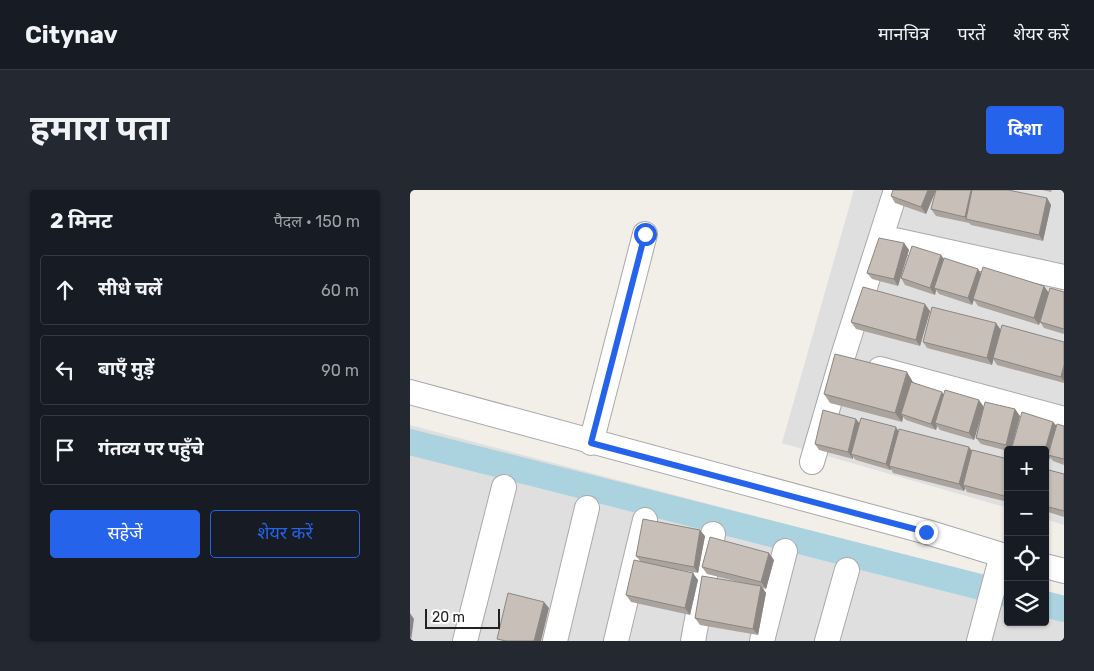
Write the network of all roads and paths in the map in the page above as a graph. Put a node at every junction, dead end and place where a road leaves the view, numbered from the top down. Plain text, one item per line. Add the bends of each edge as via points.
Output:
1 (896, 190) edge
2 (645, 234) dead end
3 (881, 237) junction
4 (1064, 277) edge
5 (842, 359) junction
6 (410, 392) edge
7 (1064, 419) edge
8 (591, 443) junction
9 (812, 462) dead end
10 (504, 486) dead end
11 (587, 508) dead end
12 (645, 520) edge
13 (713, 534) dead end
14 (785, 551) dead end
15 (1004, 556) edge
16 (1004, 559) edge
17 (1049, 567) edge
18 (847, 570) dead end
19 (1064, 571) edge
20 (465, 641) edge
21 (555, 641) edge
22 (616, 641) edge
23 (693, 641) edge
24 (762, 641) edge
25 (827, 641) edge
26 (978, 641) edge

1 - 3 street
2 - 8 street
3 - 4 street
3 - 5 street
5 - 7 street
5 - 9 street
6 - 8 street
8 - 15 street
10 - 20 street
11 - 21 street
12 - 22 street
13 - 23 street
14 - 24 street
16 - 26 street
17 - 19 street
18 - 25 street

